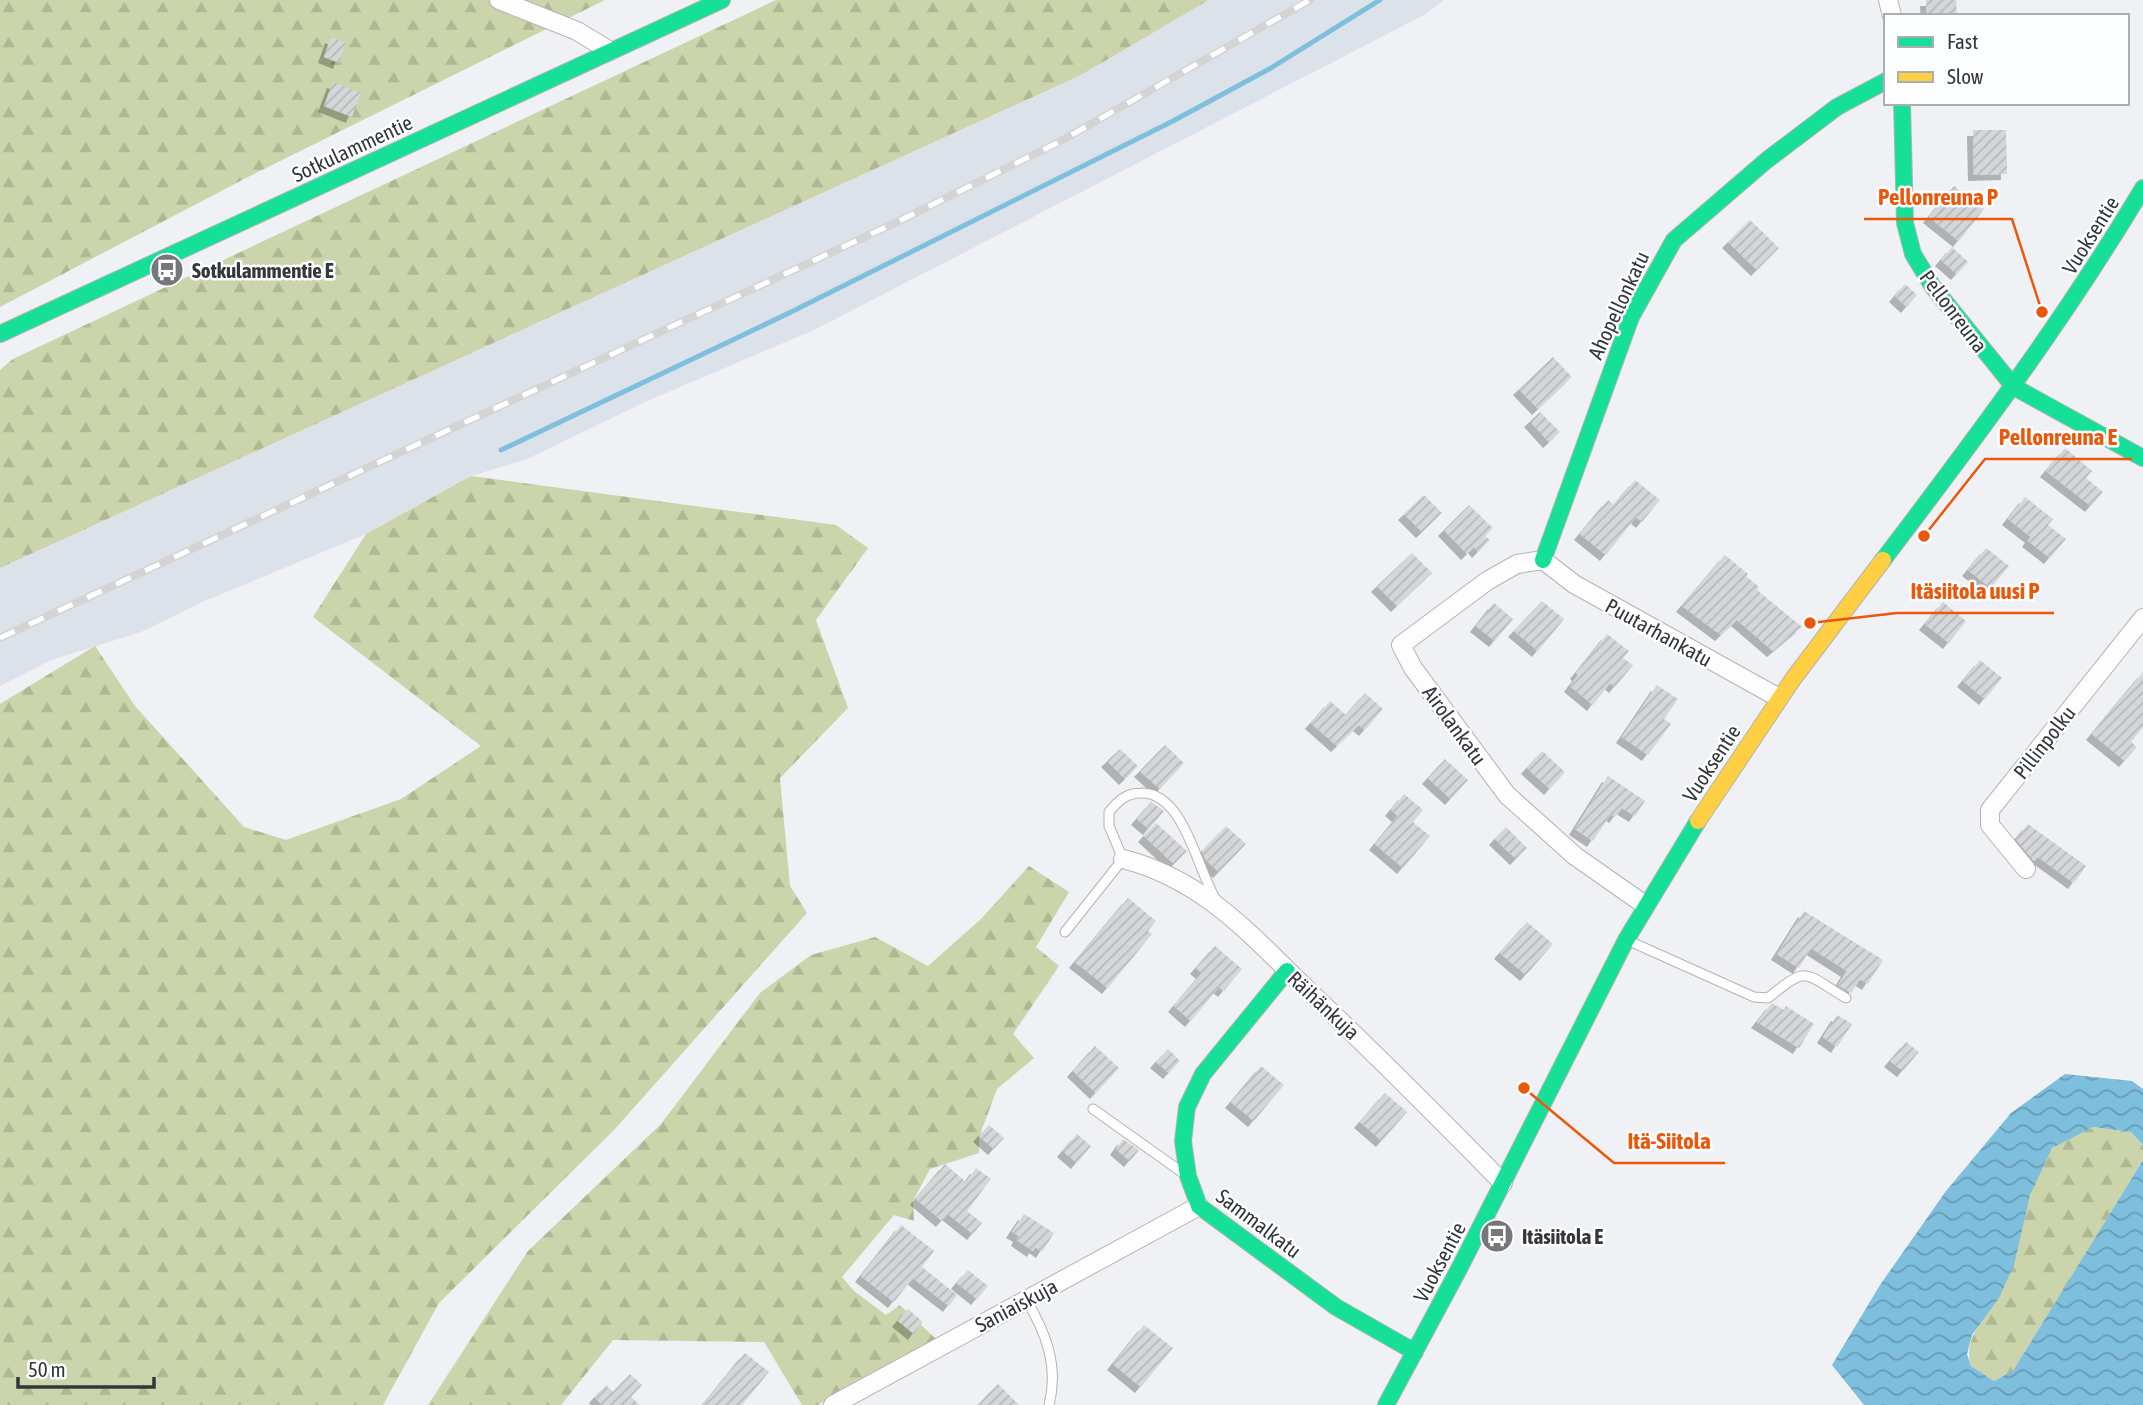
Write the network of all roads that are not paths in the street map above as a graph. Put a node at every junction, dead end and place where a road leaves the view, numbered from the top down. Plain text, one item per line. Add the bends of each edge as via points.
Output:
1 (499, 0) edge
2 (722, 0) edge
3 (610, 51) junction
4 (1884, 82) edge
5 (1902, 105) edge
6 (2143, 188) edge
7 (0, 334) edge
8 (2014, 387) junction
9 (2143, 458) edge
10 (1543, 560) junction
11 (2143, 618) edge
12 (1779, 698) junction
13 (1123, 859) junction
14 (2026, 869) dead end
15 (1218, 904) junction
16 (1646, 905) junction
17 (1065, 932) dead end
18 (1626, 940) junction
19 (1287, 971) junction
20 (1846, 998) dead end
21 (1093, 1109) dead end
22 (1188, 1176) junction
23 (1503, 1182) junction
24 (1199, 1206) junction
25 (1026, 1299) junction
26 (1415, 1352) junction
27 (832, 1405) edge
28 (1049, 1405) edge
29 (1386, 1405) edge

1 - 3 street via 577,31
2 - 3 street, Sotkulammentie
3 - 7 street, Sotkulammentie
4 - 10 street, Ahopellonkatu via 1837,107 1797,137 1674,240 1630,317
5 - 8 street, Pellonreuna via 1905,223 1913,254 1961,324
6 - 8 street, Vuoksentie via 2096,267
8 - 9 street
8 - 12 street, Vuoksentie
10 - 12 street, Puutarhankatu via 1574,584
10 - 16 street, Airolankatu via 1517,564 1487,581 1401,645 1507,795 1575,856
11 - 14 street, Pillinpolku via 1990,810 1990,825
12 - 16 street, Vuoksentie
13 - 15 street, Räihänkuja via 1171,874
13 - 15 lane via 1109,825 1109,812 1125,796 1152,793 1166,800 1185,828
13 - 17 lane
15 - 19 street, Räihänkuja
16 - 18 street, Vuoksentie
18 - 20 lane via 1754,997 1768,998 1796,975 1807,975
18 - 23 street, Vuoksentie
19 - 22 street, Sammalkatu via 1203,1074 1192,1096 1182,1141
19 - 23 street, Räihänkuja
21 - 22 lane
22 - 24 street, Sammalkatu
23 - 26 street, Vuoksentie
24 - 25 street, Saniaiskuja
24 - 26 street, Sammalkatu via 1336,1307
25 - 27 street, Saniaiskuja
25 - 28 lane via 1053,1359
26 - 29 street, Vuoksentie

